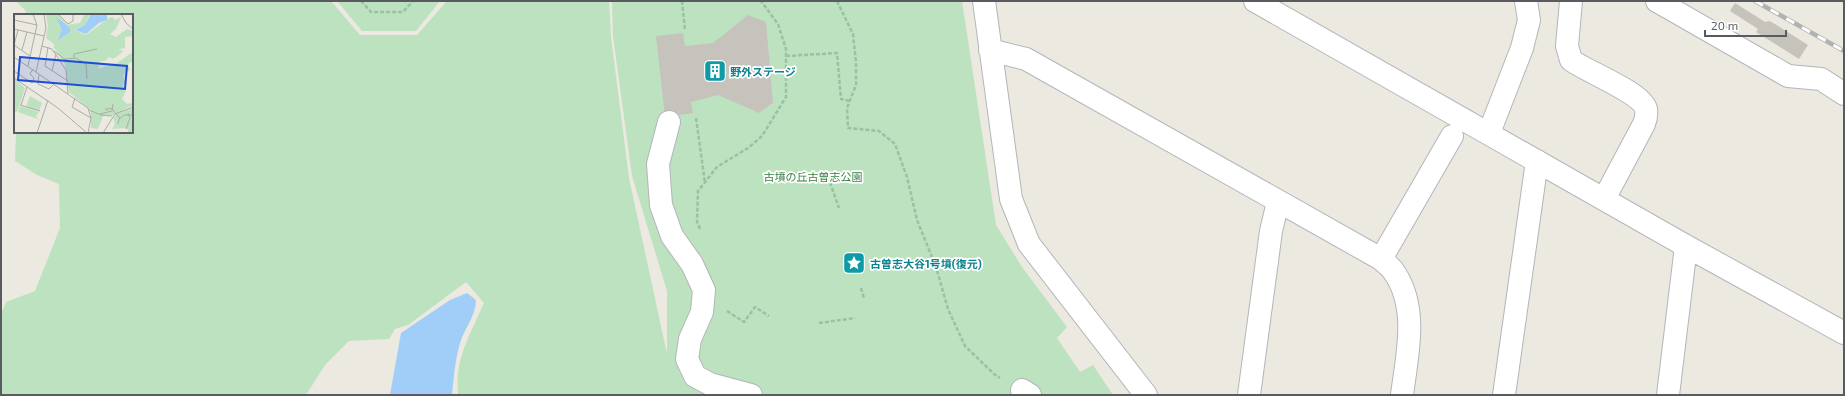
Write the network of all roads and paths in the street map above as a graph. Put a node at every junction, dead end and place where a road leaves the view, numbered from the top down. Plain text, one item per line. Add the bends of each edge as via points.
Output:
1 (361, 1) edge
2 (412, 1) edge
3 (682, 1) edge
4 (761, 1) edge
5 (837, 1) edge
6 (984, 1) edge
7 (1255, 1) edge
8 (1526, 1) edge
9 (1571, 1) edge
10 (1657, 1) edge
11 (685, 30) dead end
12 (990, 50) junction
13 (786, 56) junction
14 (1844, 94) edge
15 (850, 101) junction
16 (696, 118) dead end
17 (669, 122) dead end
18 (1489, 133) junction
19 (1452, 136) dead end
20 (1537, 160) junction
21 (826, 171) dead end
22 (705, 182) junction
23 (1604, 199) junction
24 (1278, 202) junction
25 (839, 208) dead end
26 (702, 234) dead end
27 (1686, 246) junction
28 (1381, 259) junction
29 (861, 288) dead end
30 (864, 298) dead end
31 (724, 308) dead end
32 (769, 316) dead end
33 (855, 318) dead end
34 (819, 323) dead end
35 (1844, 333) edge
36 (1026, 393) edge
37 (750, 395) edge
38 (1146, 395) edge
39 (1249, 395) edge
40 (1402, 395) edge
41 (1504, 395) edge
42 (1668, 395) edge

1 - 2 path via 371,12 403,12
3 - 11 path
4 - 13 path via 778,24
5 - 15 path via 854,34 856,85
6 - 12 street
7 - 18 street
8 - 18 street via 1529,20 1522,48
9 - 23 street via 1567,46 1571,60 1636,96 1646,109 1647,117 1644,124
10 - 14 street via 1788,76 1821,78
12 - 24 street via 1026,59
12 - 38 street via 1010,199 1029,244
13 - 15 path via 837,52 841,99
13 - 22 path via 786,97 772,121 762,136 717,167
15 - 36 path via 847,108 848,128 879,131 895,144 907,177 917,220 936,267 948,309 965,346 994,374
16 - 22 path
17 - 37 street via 658,164 661,205 672,236 692,264 704,290 702,312 690,340 687,359 695,376 710,384
18 - 20 street
19 - 28 street
20 - 23 street
20 - 41 street
21 - 25 path
22 - 26 path via 698,191 697,222
23 - 27 street
24 - 28 street
24 - 39 street via 1271,231
27 - 35 street
27 - 42 street
28 - 40 street via 1394,271 1402,287 1409,313 1409,345
29 - 30 path
31 - 32 path via 744,322 755,307
33 - 34 path

